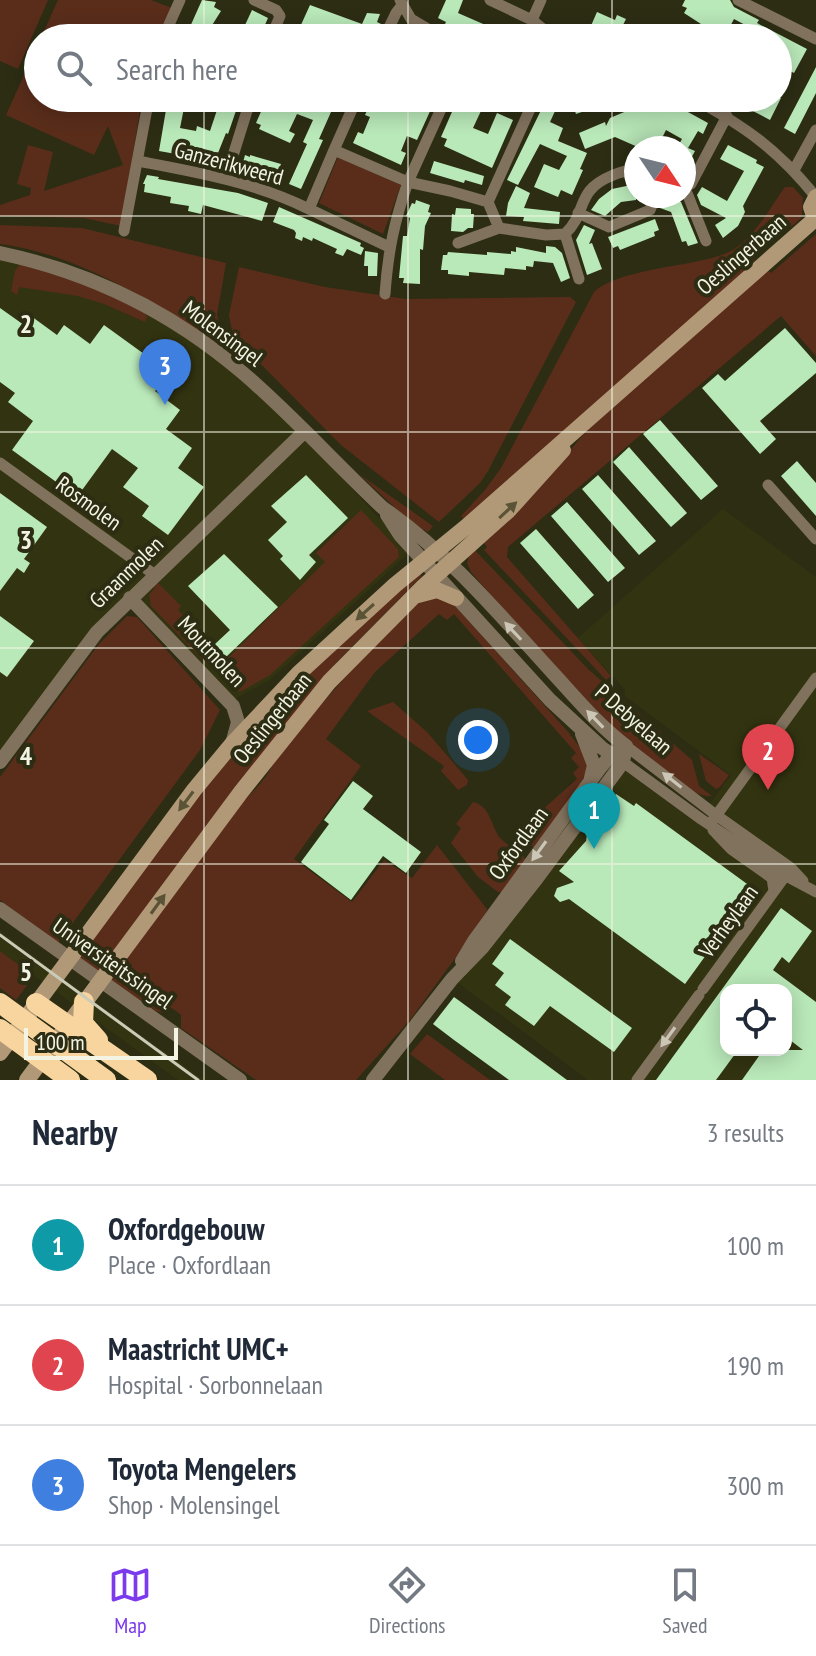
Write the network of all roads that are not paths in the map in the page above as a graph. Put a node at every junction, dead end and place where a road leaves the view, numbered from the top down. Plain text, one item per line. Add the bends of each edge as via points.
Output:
1 (254, 0) edge
2 (490, 0) edge
3 (541, 0) edge
4 (738, 0) edge
5 (177, 1) edge
6 (401, 2) edge
7 (532, 20) junction
8 (168, 24) edge
9 (277, 24) edge
10 (391, 24) edge
11 (418, 24) edge
12 (537, 24) edge
13 (786, 24) edge
14 (792, 27) edge
15 (816, 39) edge
16 (147, 112) edge
17 (247, 112) edge
18 (351, 112) edge
19 (440, 112) edge
20 (529, 112) edge
21 (719, 112) edge
22 (727, 116) junction
23 (816, 130) edge
24 (334, 150) junction
25 (138, 161) junction
26 (794, 170) junction
27 (624, 171) edge
28 (696, 175) edge
29 (226, 178) junction
30 (408, 182) junction
31 (816, 197) edge
32 (488, 202) junction
33 (651, 208) edge
34 (693, 208) edge
35 (309, 209) junction
36 (578, 213) junction
37 (815, 220) edge
38 (499, 228) junction
39 (124, 231) dead end
40 (565, 234) junction
41 (706, 241) dead end
42 (458, 243) dead end
43 (389, 247) junction
44 (0, 253) edge
45 (579, 279) dead end
46 (385, 294) dead end
47 (304, 432) junction
48 (0, 463) edge
49 (768, 485) dead end
50 (383, 508) junction
51 (816, 539) edge
52 (444, 556) junction
53 (424, 562) junction
54 (155, 575) junction
55 (436, 575) junction
56 (413, 597) junction
57 (130, 598) junction
58 (456, 598) junction
59 (816, 678) edge
60 (581, 730) junction
61 (232, 744) junction
62 (626, 746) junction
63 (617, 758) junction
64 (0, 762) edge
65 (589, 783) junction
66 (713, 820) junction
67 (788, 872) junction
68 (813, 890) edge
69 (774, 892) junction
70 (0, 909) edge
71 (505, 909) junction
72 (37, 1002) junction
73 (0, 1003) edge
74 (74, 1018) junction
75 (0, 1029) edge
76 (0, 1053) edge
77 (27, 1080) edge
78 (70, 1080) edge
79 (106, 1080) edge
80 (147, 1080) edge
81 (240, 1080) edge
82 (373, 1080) edge
83 (637, 1080) edge

1 - 9 street via 276,10
2 - 7 street
3 - 7 street
4 - 13 street
5 - 8 street
6 - 10 street
6 - 11 street
7 - 12 street
14 - 15 street
16 - 25 street
17 - 29 street
18 - 24 street
19 - 30 street
20 - 32 street
21 - 22 street
22 - 26 street
22 - 28 street
23 - 26 street
24 - 30 street
24 - 35 street
25 - 29 street, Ganzerikweerd
25 - 39 street
26 - 31 street
27 - 36 street via 596,183
29 - 35 street, Ganzerikweerd
30 - 32 street
30 - 43 street
31 - 37 main road via 811,207
32 - 38 street
33 - 36 street via 609,227
34 - 41 street
35 - 43 street, Ganzerikweerd
36 - 40 street
37 - 52 main road, Oeslingerbaan via 589,418
38 - 40 street
38 - 42 street
40 - 45 street
43 - 46 street
44 - 47 street, Molensingel via 74,272 163,315 240,369
47 - 50 street, Molensingel
47 - 54 street, Graanmolen
48 - 54 street, Rosmolen
49 - 51 street
50 - 52 street, Molensingel
50 - 53 street, Molensingel
52 - 53 main road, Oeslingerbaan
52 - 55 main road, Oeslingerbaan
62 -> 52 street, P Debyelaan via 597,722
53 - 55 street, Molensingel
53 -> 61 main road, Oeslingerbaan via 298,674
54 - 57 street, Graanmolen
55 - 56 main road, Oeslingerbaan
55 - 58 street, P Debyelaan
56 - 58 main road via 432,589
74 -> 56 main road, Oeslingerbaan via 319,694
57 - 61 street, Moutmolen via 235,709 238,722
57 - 64 street, Graanmolen via 85,645
58 - 60 street, P Debyelaan
59 - 66 street
60 - 63 street, P Debyelaan
60 - 65 street via 594,765
61 -> 72 main road, Oeslingerbaan
62 - 63 street, Oxfordlaan
66 -> 62 street, P Debyelaan
63 - 65 street, Oxfordlaan
63 - 66 street, P Debyelaan
63 - 71 street, Oxfordlaan
65 -> 71 street, Oxfordlaan
66 - 67 street, P Debyelaan
66 - 69 street via 722,841 772,878
67 - 68 street, P Debyelaan
67 - 69 street, Verheylaan
69 -> 83 street, Verheylaan
70 - 81 street, Universiteitssingel
71 - 82 street, Oxfordlaan via 482,948
72 - 74 highway
72 - 76 main road, Oeslingerbaan
73 - 79 highway
74 - 77 main road, Oeslingerbaan
74 - 80 highway via 107,1053
75 - 78 highway

